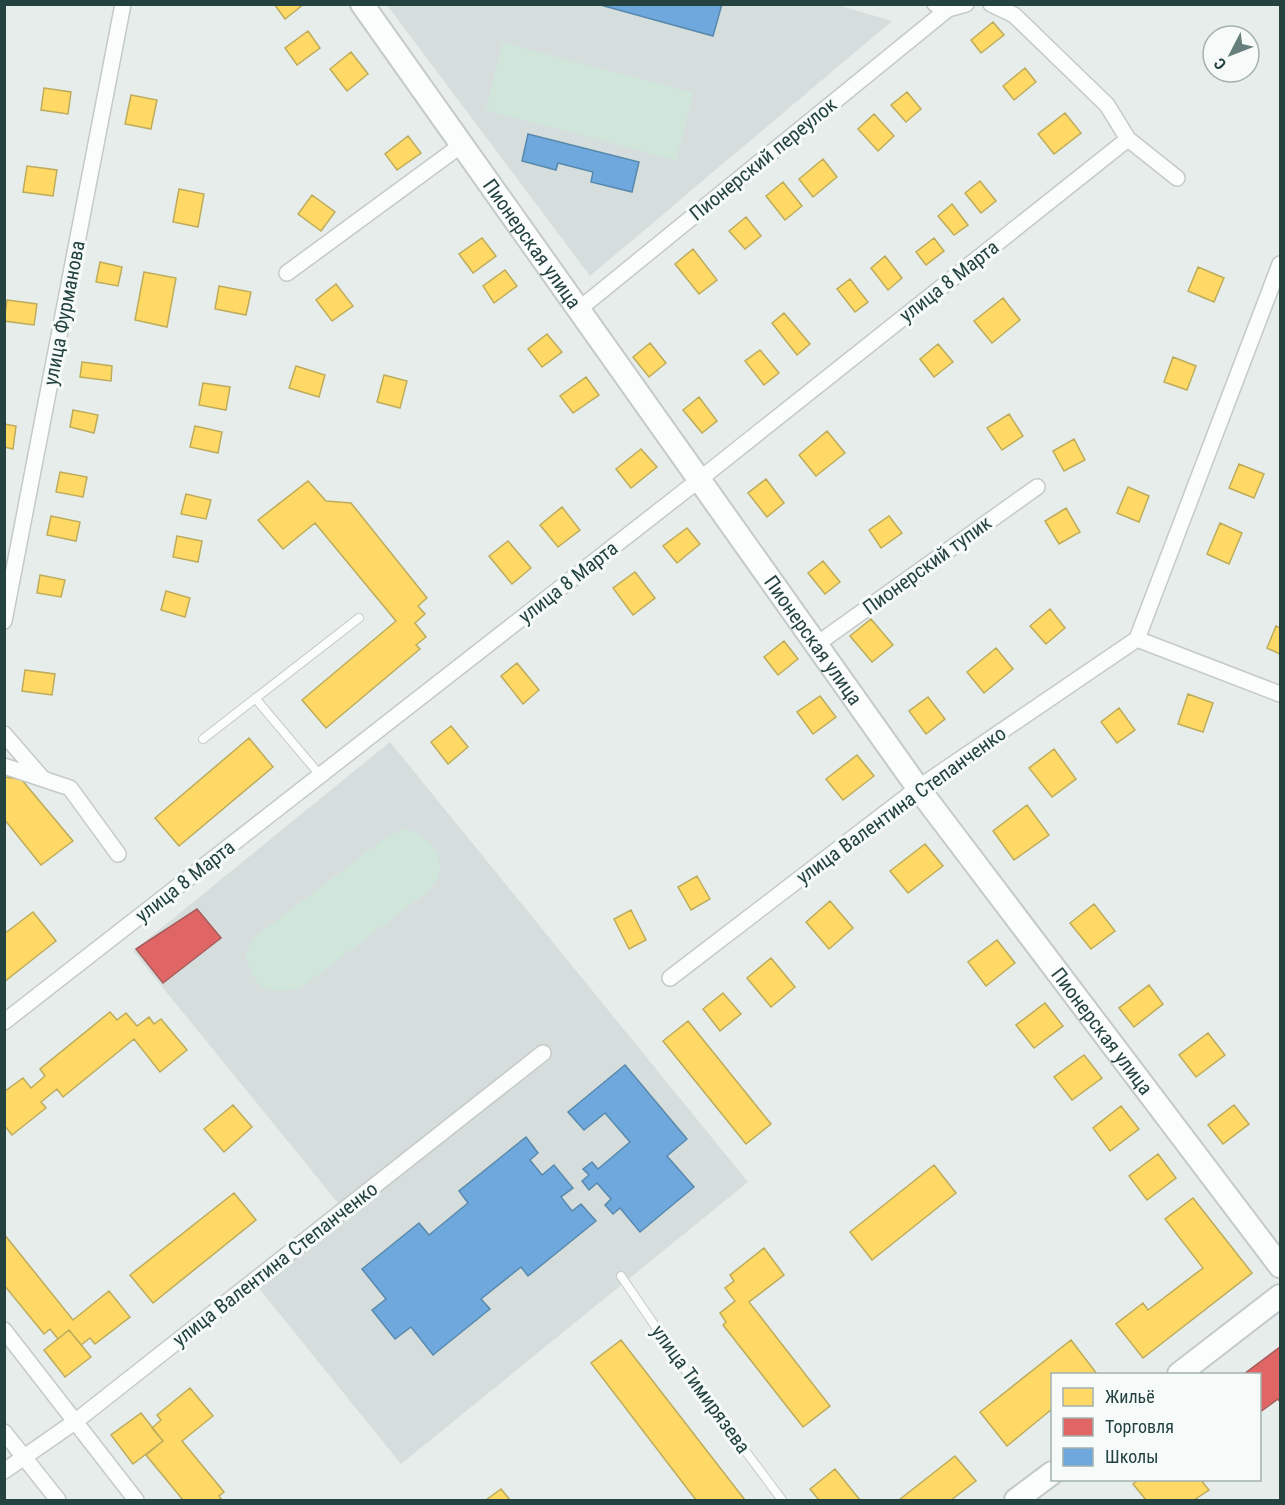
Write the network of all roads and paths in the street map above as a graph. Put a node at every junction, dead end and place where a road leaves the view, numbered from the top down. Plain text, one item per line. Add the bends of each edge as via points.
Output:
1 (123, 4) edge
2 (362, 4) edge
3 (966, 4) edge
4 (991, 4) edge
5 (942, 7) edge
6 (1128, 139) junction
7 (460, 146) junction
8 (1178, 178) dead end
9 (1281, 264) edge
10 (287, 273) dead end
11 (578, 310) junction
12 (700, 479) junction
13 (1037, 487) dead end
14 (359, 618) dead end
15 (4, 621) edge
16 (1137, 639) junction
17 (817, 644) junction
18 (1281, 694) edge
19 (255, 698) junction
20 (4, 734) edge
21 (203, 739) dead end
22 (4, 766) edge
23 (320, 775) junction
24 (43, 779) junction
25 (918, 788) junction
26 (118, 854) dead end
27 (670, 978) dead end
28 (4, 1022) edge
29 (543, 1053) dead end
30 (1281, 1266) edge
31 (621, 1276) dead end
32 (1281, 1296) edge
33 (4, 1330) edge
34 (1180, 1373) edge
35 (76, 1421) junction
36 (4, 1432) edge
37 (24, 1457) junction
38 (4, 1471) edge
39 (1051, 1474) edge
40 (58, 1500) edge
41 (136, 1500) edge
42 (782, 1500) edge
43 (1017, 1500) edge

1 - 15 street, улица Фурманова
2 - 7 street, Пионерская улица
3 - 5 street
4 - 6 street via 1014,15 1107,105
5 - 11 street, Пионерский переулок
6 - 8 street
6 - 12 street, улица 8 Марта
7 - 10 street
7 - 11 street, Пионерская улица
9 - 16 street
11 - 12 street, Пионерская улица
12 - 17 street, Пионерская улица
12 - 23 street, улица 8 Марта
13 - 17 street, Пионерский тупик
14 - 19 lane
16 - 18 street
16 - 25 street, улица Валентина Степанченко
17 - 25 street, Пионерская улица
19 - 21 lane
19 - 23 lane
20 - 24 street
22 - 24 street
23 - 28 street, улица 8 Марта
24 - 26 street via 70,788
25 - 27 street, улица Валентина Степанченко
25 - 30 street, Пионерская улица
29 - 35 street, улица Валентина Степанченко
31 - 42 lane, улица Тимирязева
32 - 34 street
33 - 35 street
35 - 37 street, улица Валентина Степанченко
35 - 41 street
36 - 37 street
37 - 38 street, улица Валентина Степанченко
37 - 40 street
39 - 43 street

